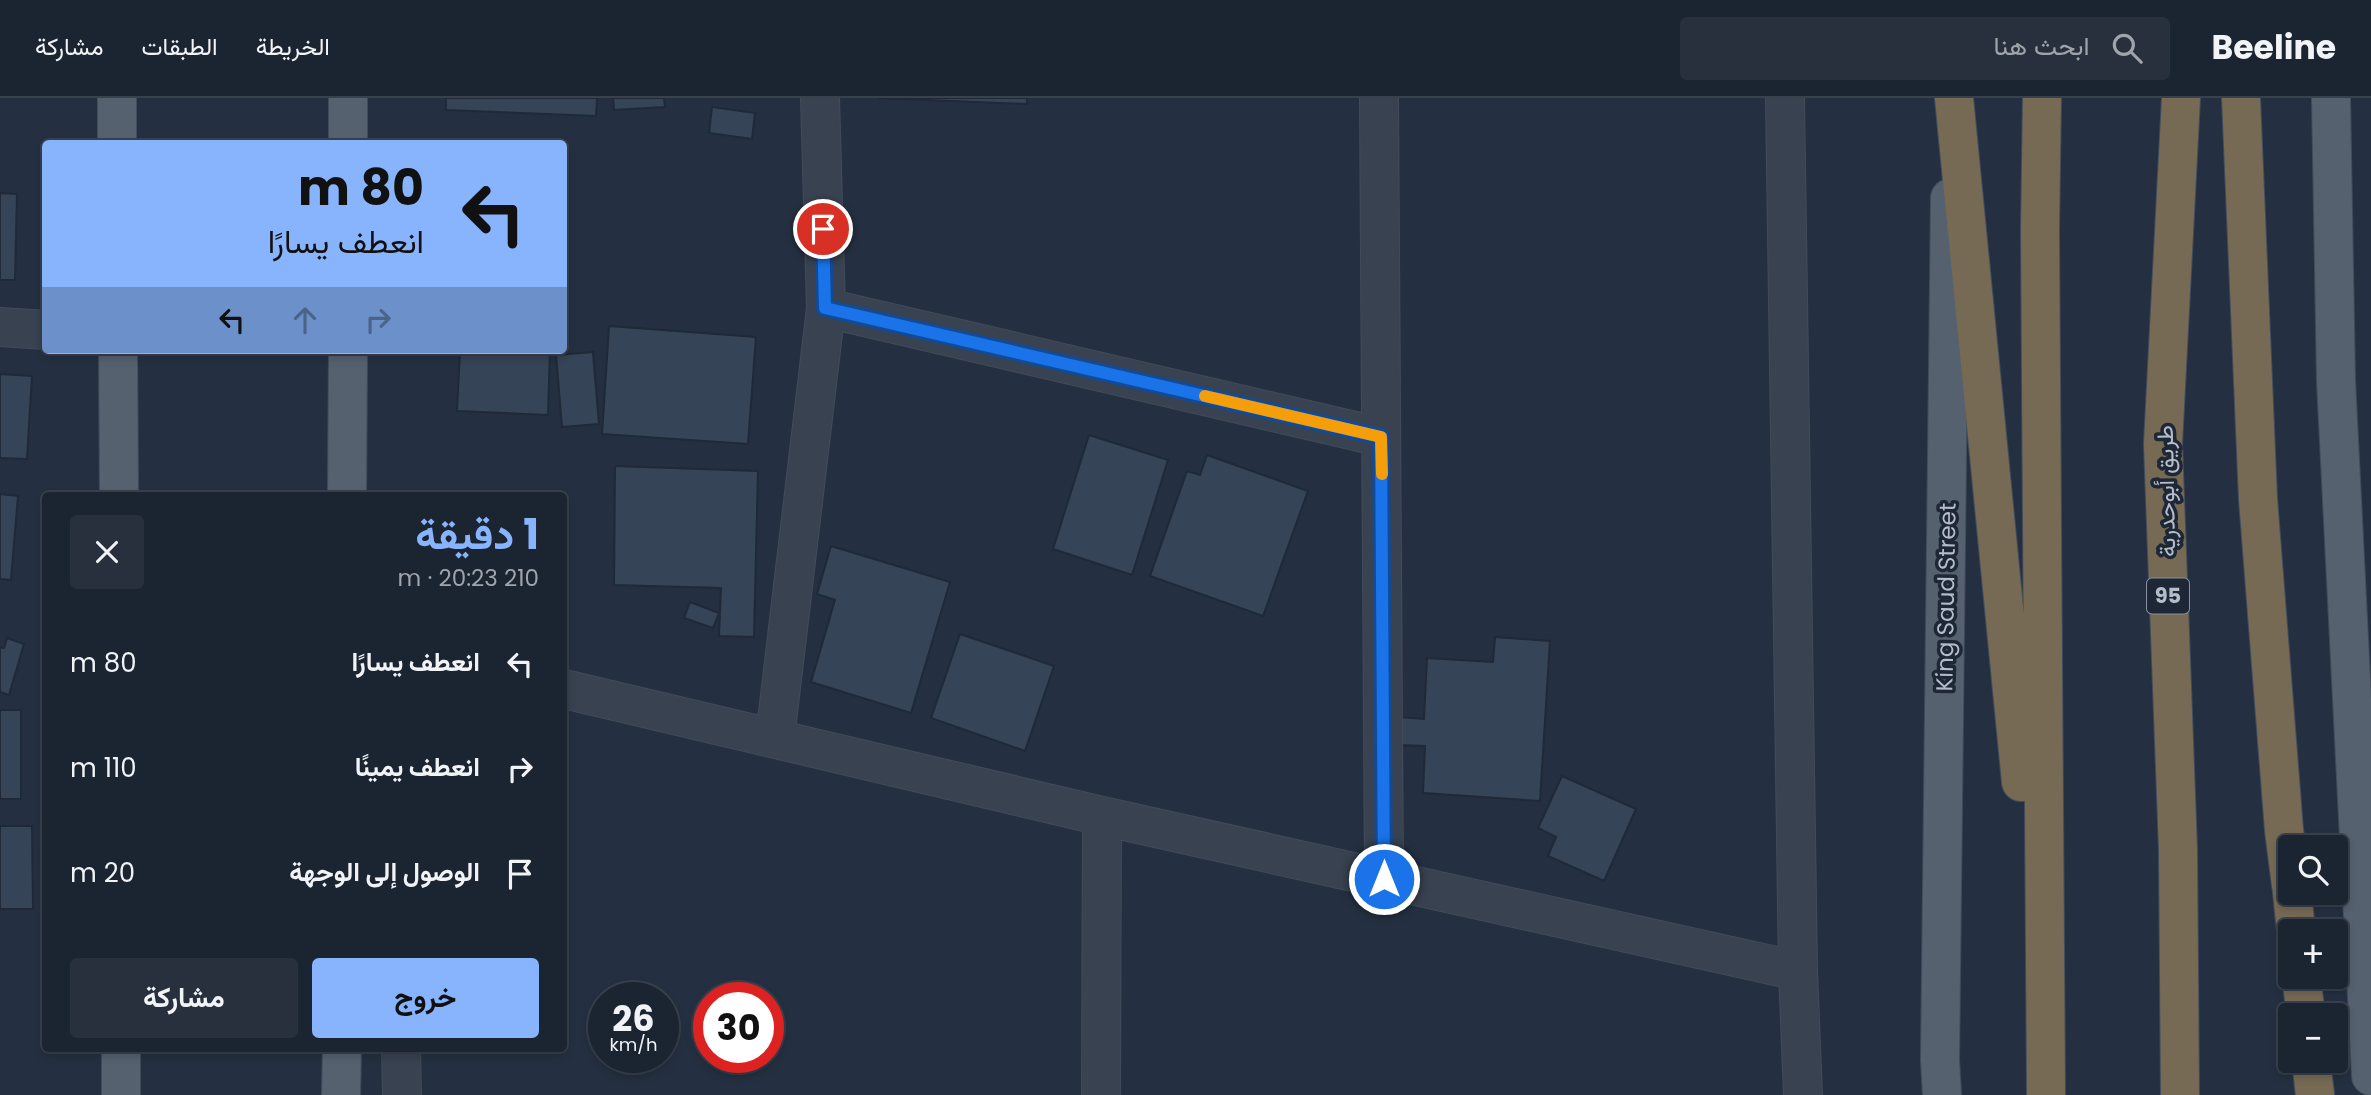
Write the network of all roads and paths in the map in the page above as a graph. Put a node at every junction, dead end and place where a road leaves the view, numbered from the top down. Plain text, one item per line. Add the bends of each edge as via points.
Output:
1 (348, 98) edge
2 (820, 98) edge
3 (1379, 98) edge
4 (1785, 98) edge
5 (1953, 98) edge
6 (2042, 98) edge
7 (2181, 98) edge
8 (2241, 98) edge
9 (2331, 98) edge
10 (113, 99) edge
11 (117, 140) edge
12 (348, 140) edge
13 (825, 308) junction
14 (0, 327) edge
15 (42, 330) edge
16 (118, 354) edge
17 (348, 354) edge
18 (1381, 437) junction
19 (119, 492) edge
20 (347, 492) edge
21 (567, 691) edge
22 (775, 738) junction
23 (1102, 816) junction
24 (2285, 835) edge
25 (1384, 879) junction
26 (1798, 971) junction
27 (2045, 1026) junction
28 (121, 1052) edge
29 (342, 1052) edge
30 (401, 1052) edge
31 (2312, 1073) edge
32 (2371, 1076) edge
33 (121, 1095) edge
34 (341, 1095) edge
35 (402, 1095) edge
36 (1101, 1095) edge
37 (1803, 1095) edge
38 (1942, 1095) edge
39 (2046, 1095) edge
40 (2180, 1095) edge
41 (2315, 1095) edge

1 - 12 main road
2 - 13 street
3 - 18 street
4 - 26 street
5 - 27 highway
5 - 38 main road, King Saud Street
6 - 27 highway
7 - 40 highway, طريق أبوحدرية / 95 via 2163,444 2178,849
8 - 24 highway via 2258,499
9 - 32 main road via 2336,381
10 - 11 main road
13 - 18 street
13 - 22 street
14 - 15 street
16 - 19 main road
17 - 20 main road
18 - 25 street
21 - 22 street
22 - 23 street
23 - 25 street
23 - 36 street
25 - 26 street
26 - 37 street
27 - 39 highway
28 - 33 main road
29 - 34 main road
30 - 35 street
31 - 41 highway

